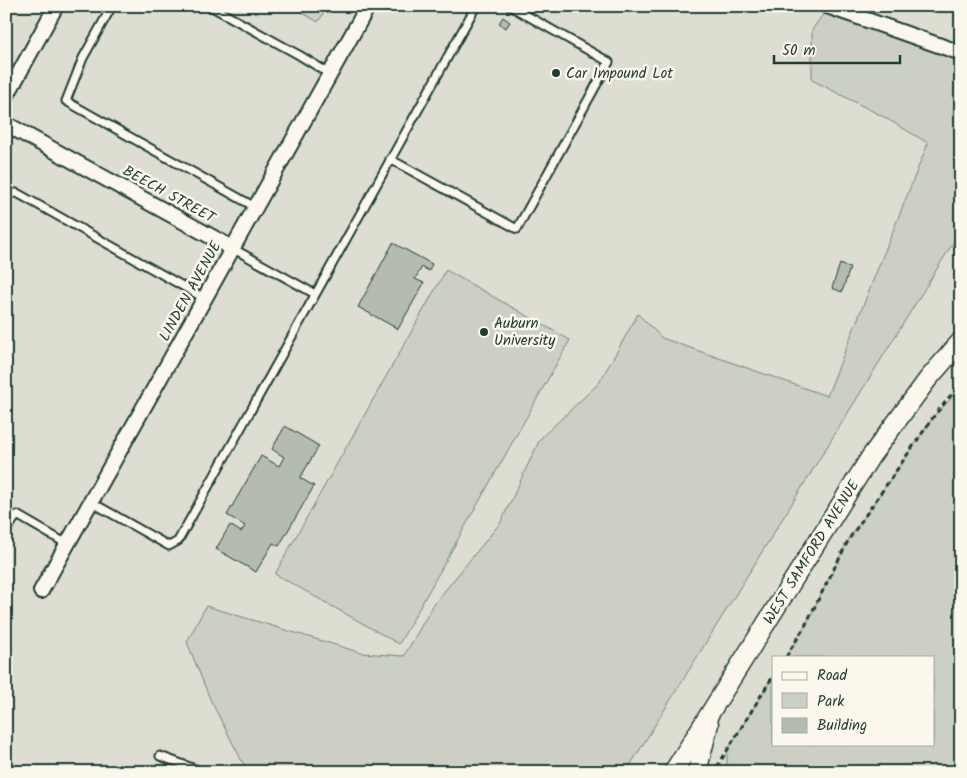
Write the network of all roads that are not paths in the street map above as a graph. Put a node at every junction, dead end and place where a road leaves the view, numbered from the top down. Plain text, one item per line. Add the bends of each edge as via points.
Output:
1 (56, 6) edge
2 (112, 6) edge
3 (210, 6) edge
4 (368, 6) edge
5 (476, 6) edge
6 (510, 6) edge
7 (827, 6) edge
8 (961, 53) edge
9 (330, 74) junction
10 (6, 96) edge
11 (6, 124) edge
12 (390, 159) junction
13 (6, 194) edge
14 (255, 207) junction
15 (232, 248) junction
16 (315, 294) junction
17 (204, 298) junction
18 (961, 341) edge
19 (91, 502) junction
20 (6, 531) edge
21 (67, 544) junction
22 (41, 591) dead end
23 (712, 709) junction
24 (160, 756) dead end
25 (203, 772) edge
26 (673, 772) edge
27 (698, 772) edge

1 - 10 street
2 - 14 lane via 83,58 66,101
3 - 9 lane
4 - 9 street, LINDEN AVENUE
5 - 12 lane
6 - 12 lane via 609,62 517,229
7 - 8 street
9 - 14 street, LINDEN AVENUE
11 - 15 street, BEECH STREET
12 - 16 lane
13 - 17 lane via 17,193
14 - 15 street, LINDEN AVENUE
15 - 16 lane, BEECH STREET
15 - 17 street, LINDEN AVENUE
16 - 19 lane via 178,541 169,546
17 - 19 street, LINDEN AVENUE
18 - 23 street, WEST SAMFORD AVENUE via 928,379 871,456
19 - 21 street, LINDEN AVENUE
20 - 21 lane via 17,515
21 - 22 street, LINDEN AVENUE
23 - 26 street, WEST SAMFORD AVENUE
23 - 27 street
24 - 25 lane

